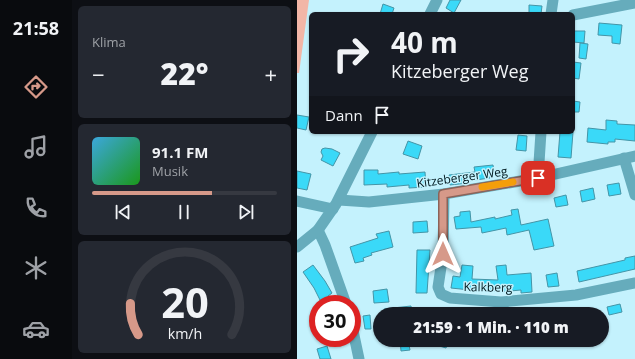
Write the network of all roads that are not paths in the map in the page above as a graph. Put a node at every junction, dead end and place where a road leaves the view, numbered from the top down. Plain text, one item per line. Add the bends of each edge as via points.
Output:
1 (437, 0) edge
2 (553, 0) edge
3 (634, 3) dead end
4 (431, 12) edge
5 (551, 12) edge
6 (575, 15) edge
7 (371, 134) edge
8 (541, 134) edge
9 (630, 157) edge
10 (538, 178) junction
11 (443, 194) junction
12 (635, 195) edge
13 (297, 201) edge
14 (336, 204) junction
15 (318, 230) junction
16 (297, 247) edge
17 (635, 283) edge
18 (343, 295) edge
19 (356, 347) edge
20 (359, 359) edge

1 - 4 street
2 - 5 street
3 - 6 street
7 - 14 street
8 - 10 street
9 - 10 street, Kitzeberger Weg
9 - 12 street
10 - 11 street, Kitzeberger Weg
11 - 14 street, Kitzeberger Weg
11 - 17 street, Kalkberg via 443,254 438,287 441,294 450,298 501,302 576,295
13 - 14 street, Kitzeberger Weg
14 - 15 street
15 - 16 street
15 - 18 street
19 - 20 street

